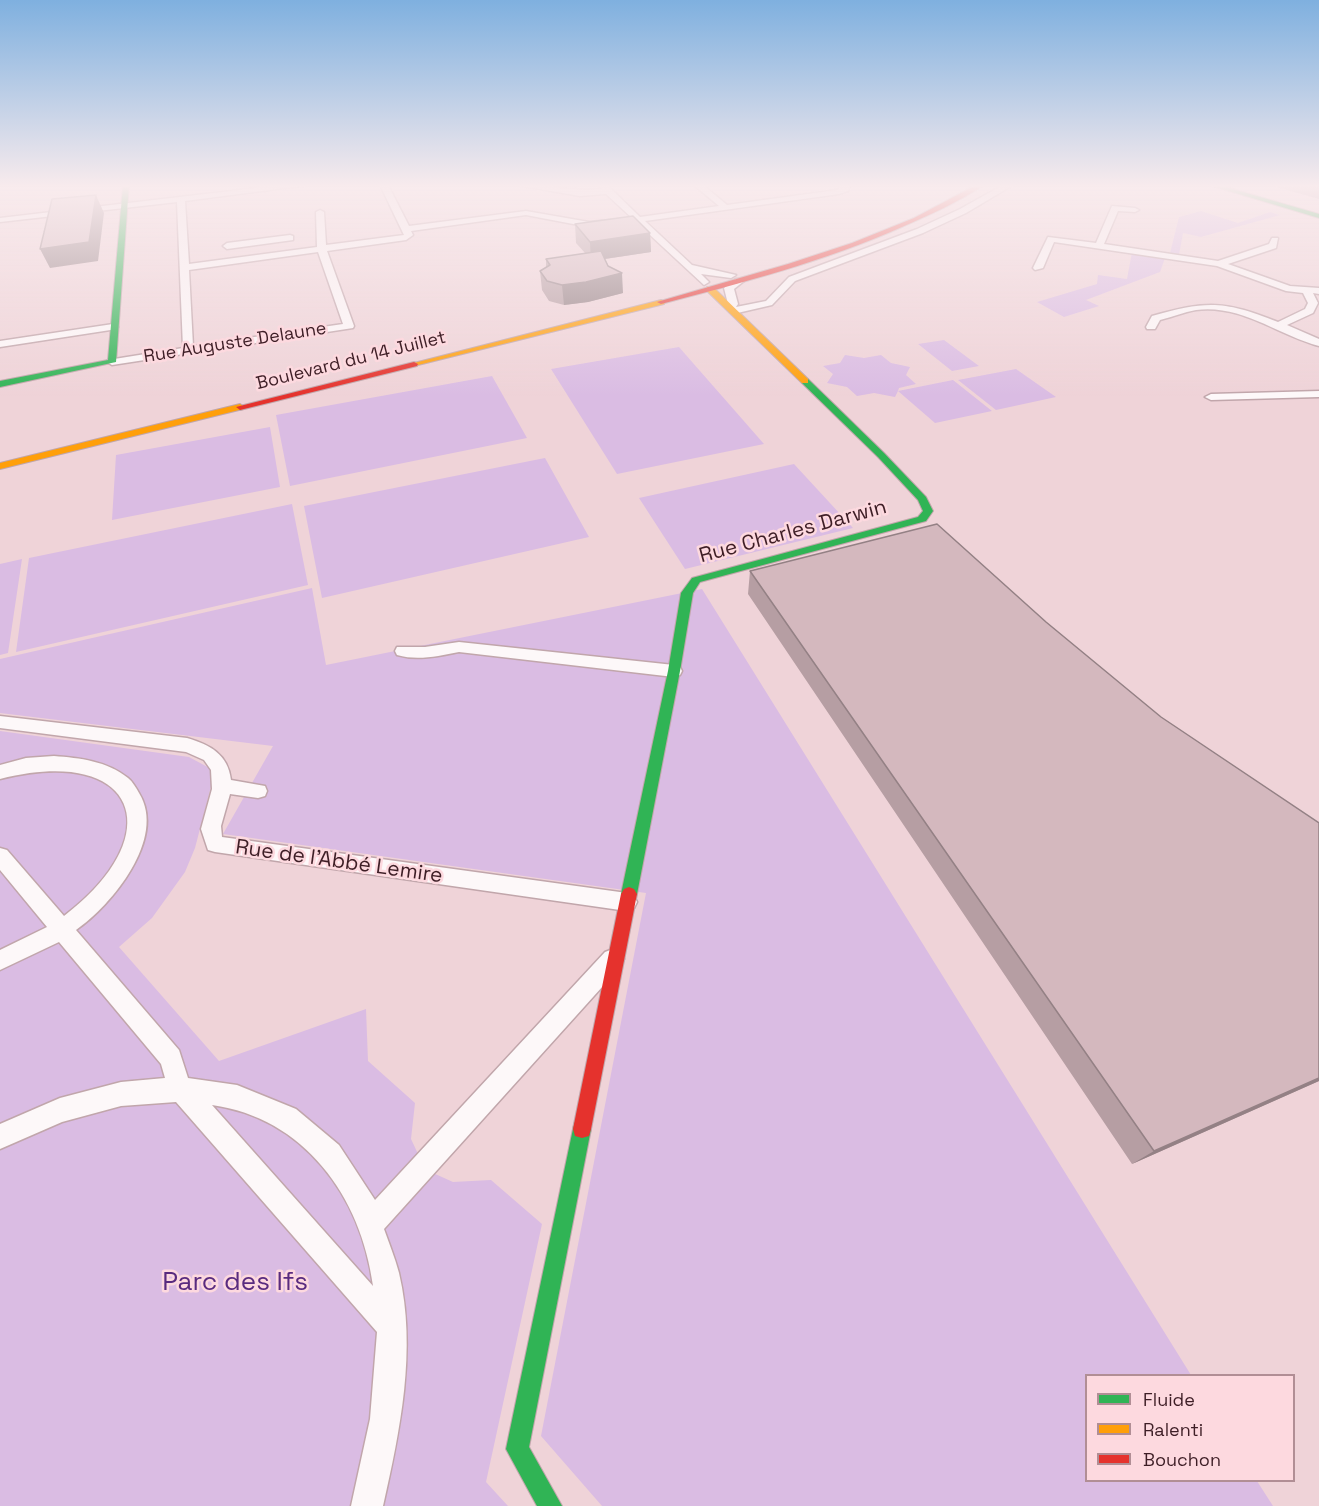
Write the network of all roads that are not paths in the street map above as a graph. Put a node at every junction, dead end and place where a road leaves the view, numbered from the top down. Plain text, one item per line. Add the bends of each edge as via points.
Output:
1 (121, 255) edge
2 (183, 255) edge
3 (229, 255) edge
4 (282, 255) edge
5 (324, 255) edge
6 (675, 255) edge
7 (798, 255) edge
8 (819, 255) edge
9 (855, 255) edge
10 (1044, 255) edge
11 (1164, 255) edge
12 (1245, 255) edge
13 (230, 262) junction
14 (1219, 264) junction
15 (183, 268) junction
16 (1038, 268) dead end
17 (735, 278) junction
18 (699, 279) junction
19 (1306, 290) junction
20 (1319, 291) edge
21 (732, 310) junction
22 (1278, 326) junction
23 (113, 327) junction
24 (1150, 327) dead end
25 (1319, 343) edge
26 (0, 344) edge
27 (188, 350) junction
28 (112, 362) junction
29 (0, 384) edge
30 (1319, 394) edge
31 (1211, 397) dead end
32 (0, 455) edge
33 (0, 466) edge
34 (403, 651) dead end
35 (674, 671) junction
36 (0, 722) edge
37 (0, 772) edge
38 (224, 786) junction
39 (258, 791) dead end
40 (0, 856) edge
41 (627, 902) junction
42 (61, 930) junction
43 (618, 953) junction
44 (0, 960) edge
45 (179, 1087) junction
46 (0, 1137) edge
47 (371, 1224) junction
48 (392, 1328) junction
49 (367, 1506) edge
50 (550, 1506) edge

1 - 23 main road
2 - 15 street
3 - 13 street
4 - 13 street
5 - 27 street, Rue Auguste Delaune via 349,326
6 - 18 street
7 - 17 main road, Boulevard du 14 Juillet
8 - 17 main road, Boulevard du 14 Juillet
9 - 21 street via 792,279 769,303
10 - 16 street
11 - 14 street
12 - 14 street
13 - 15 street
14 - 19 street via 1289,289
15 - 27 street
17 - 18 main road, Boulevard du 14 Juillet
17 - 18 street via 710,274
17 - 21 street via 729,288
18 - 21 main road
18 - 32 main road, Boulevard du 14 Juillet
18 - 33 main road, Boulevard du 14 Juillet
19 - 20 street
19 - 22 street via 1313,303 1309,311
21 - 35 main road, Rue Charles Darwin via 881,455 922,499 928,511 922,519 696,580 687,593
22 - 24 street via 1216,306 1156,318
22 - 25 street
23 - 26 street
23 - 28 main road
27 - 28 street, Rue Auguste Delaune
28 - 29 main road
30 - 31 street
34 - 35 street via 425,653 459,647
35 - 41 main road, Rue Charles Darwin
36 - 38 street via 187,745 216,759
37 - 42 street via 35,764 85,764 106,771 132,797 135,837 126,860 89,907
38 - 39 street
38 - 41 street, Rue de l'Abbé Lemire via 210,831 215,844
40 - 42 street
41 - 43 main road, Rue Charles Darwin
42 - 44 street
42 - 45 street via 171,1058
43 - 47 street
43 - 50 main road, Rue Charles Darwin via 517,1449
45 - 46 street via 131,1090 80,1102
45 - 47 street via 221,1091 259,1103 294,1122 325,1149 351,1182
45 - 48 street
47 - 48 street via 385,1272
48 - 49 street via 391,1383

